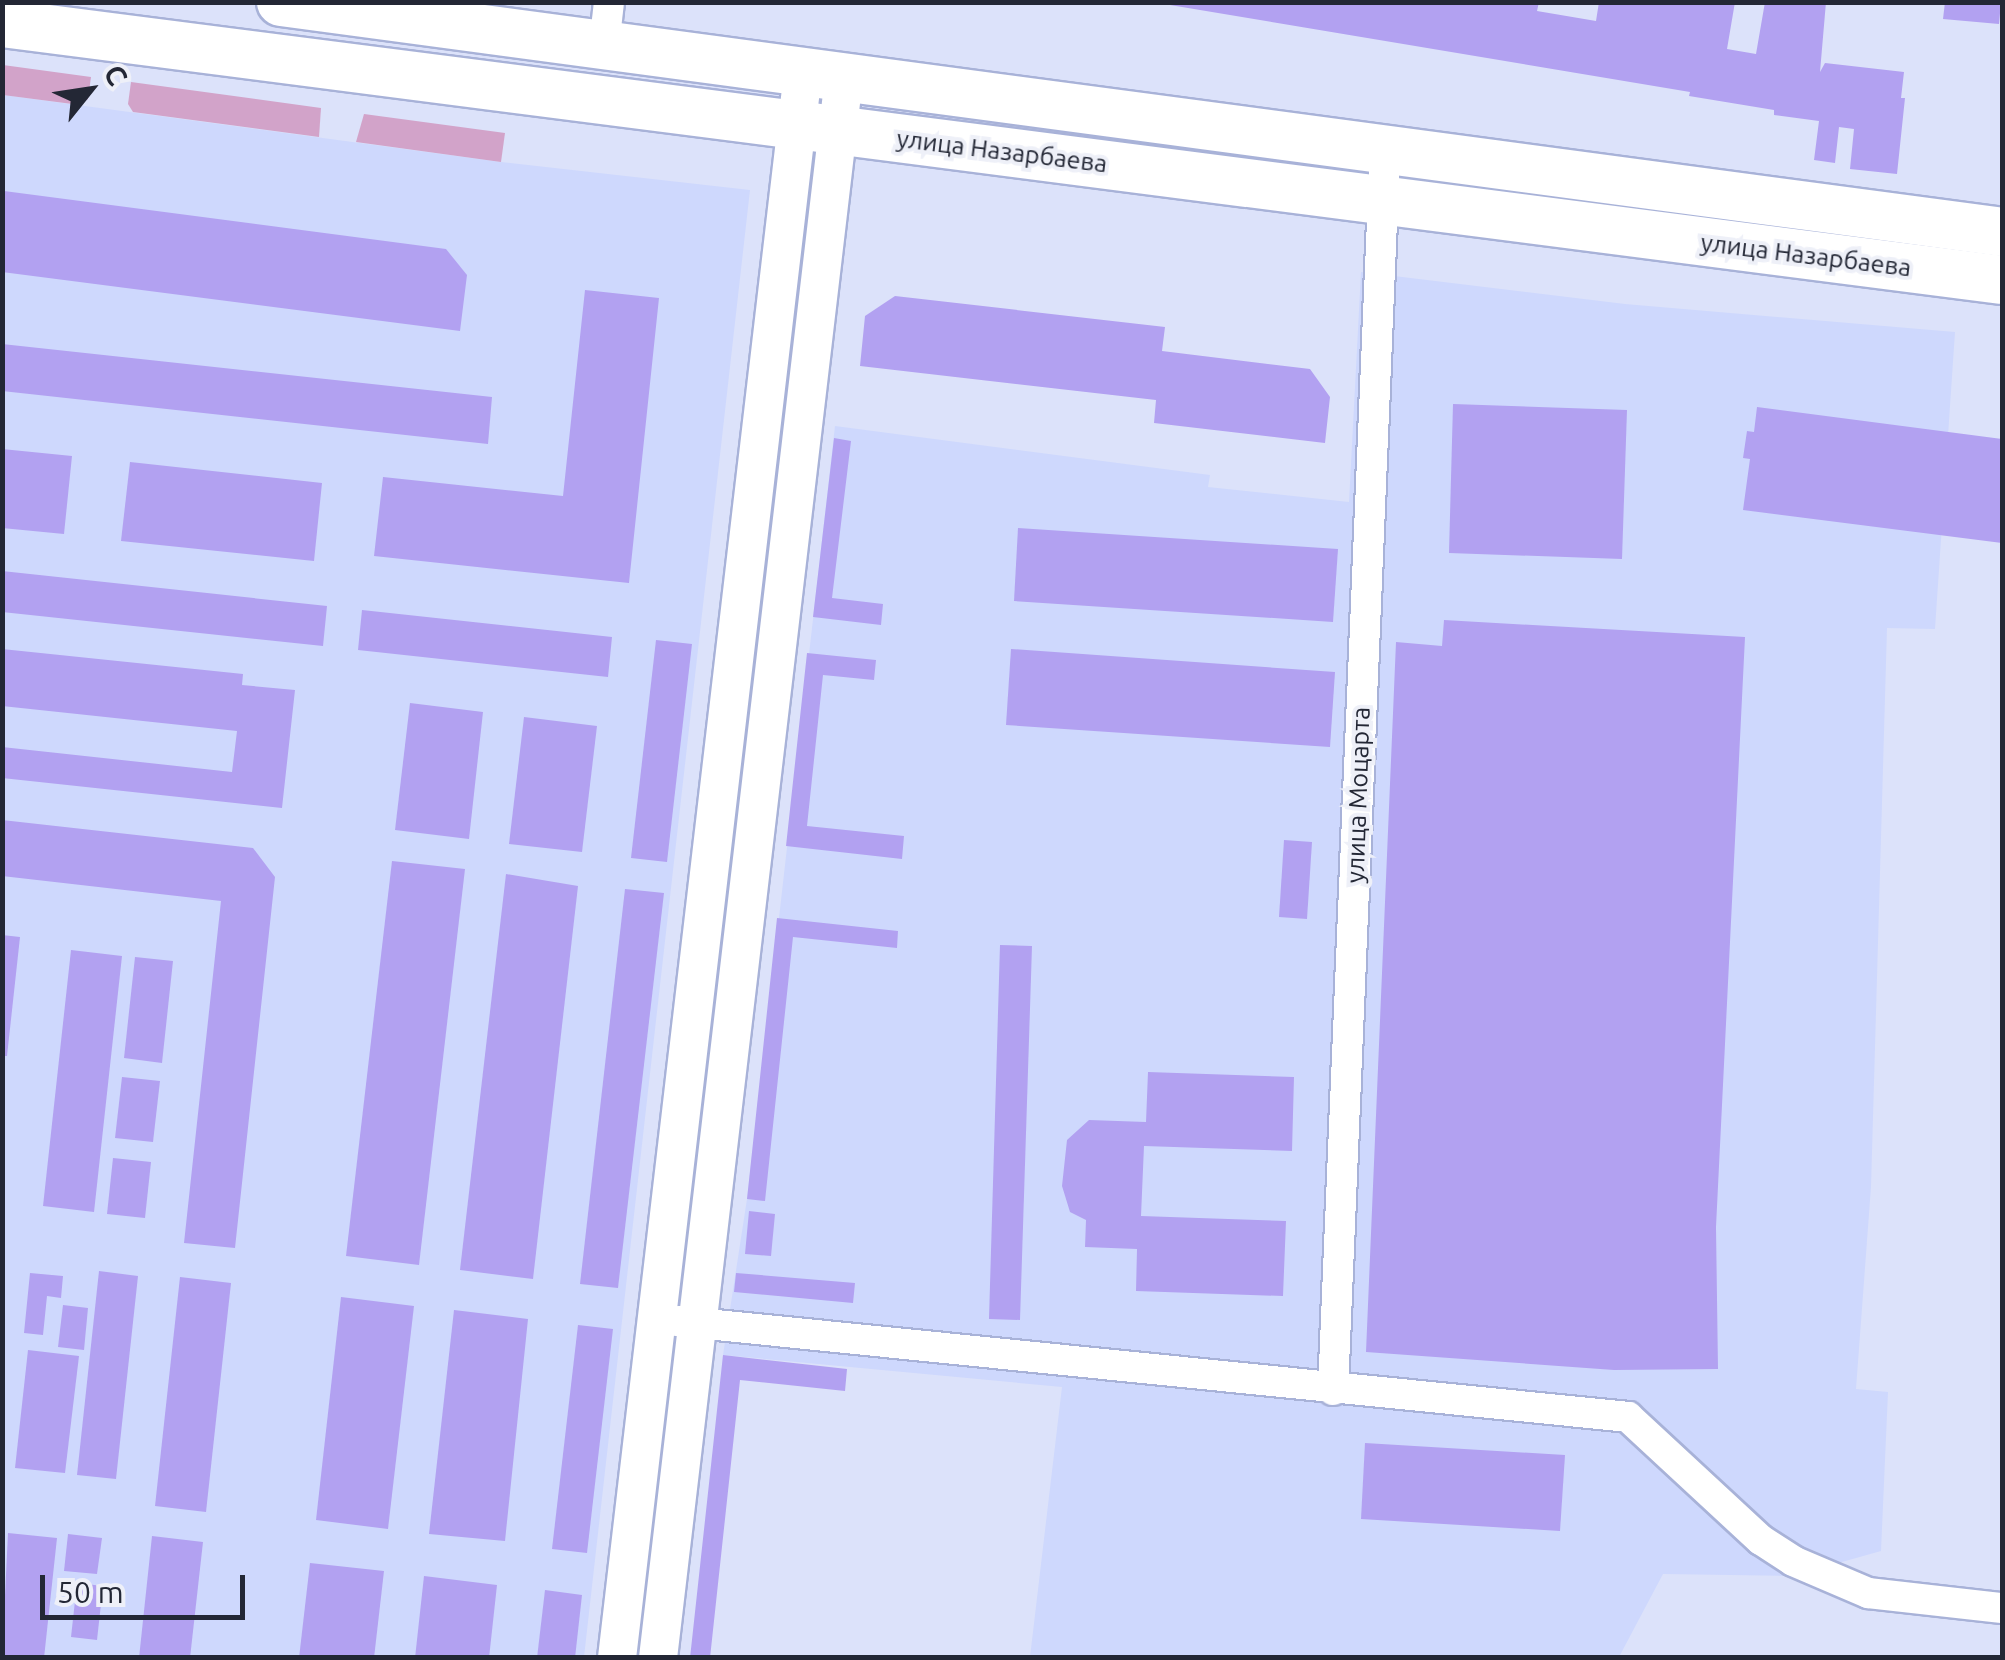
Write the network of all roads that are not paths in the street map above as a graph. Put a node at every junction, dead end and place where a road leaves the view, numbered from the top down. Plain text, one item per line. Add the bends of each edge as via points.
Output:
1 (281, 2) edge
2 (2, 22) edge
3 (606, 24) edge
4 (823, 75) junction
5 (817, 127) junction
6 (1384, 150) junction
7 (1382, 200) junction
8 (2002, 232) edge
9 (2002, 280) edge
10 (657, 1319) junction
11 (698, 1323) junction
12 (1333, 1390) junction
13 (2002, 1608) edge
14 (617, 1658) edge
15 (658, 1658) edge

1 - 3 main road, улица Назарбаева
2 - 5 main road, улица Назарбаева
3 - 4 main road, улица Назарбаева
4 - 5 street
4 - 6 main road, улица Назарбаева
5 - 7 main road, улица Назарбаева
5 - 10 street
5 - 11 street
6 - 7 street, улица Моцарта
6 - 8 main road, улица Назарбаева
7 - 9 main road, улица Назарбаева
7 - 12 street, улица Моцарта
10 - 11 street
10 - 14 street
11 - 12 street
11 - 15 street
12 - 13 street via 1628,1417 1761,1540 1794,1561 1868,1592

